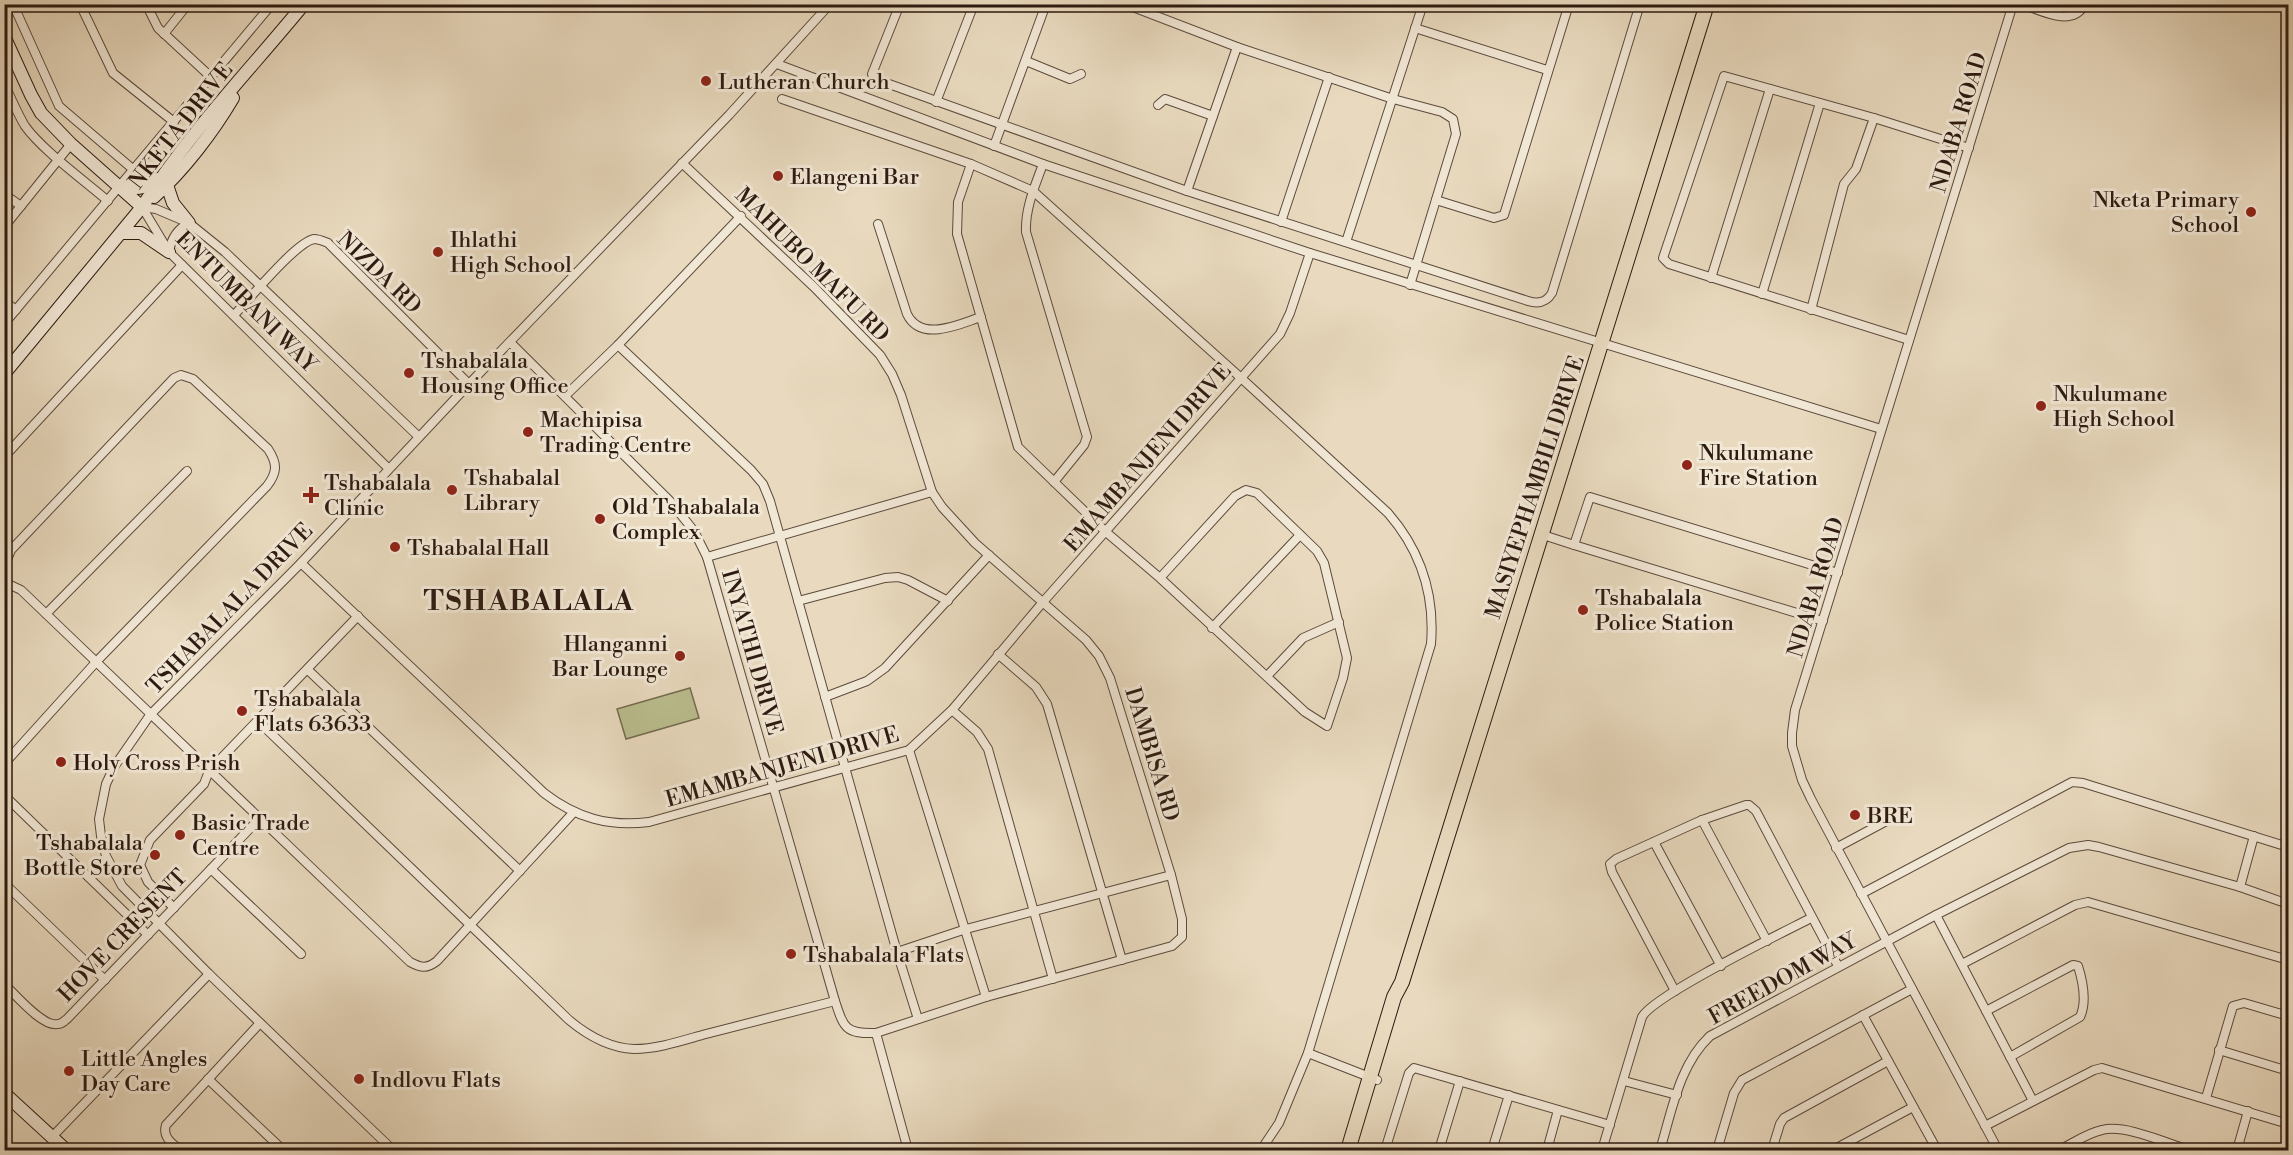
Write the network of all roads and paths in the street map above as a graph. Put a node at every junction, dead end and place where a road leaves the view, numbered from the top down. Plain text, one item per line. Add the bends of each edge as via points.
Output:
1 (13, 4) edge
2 (80, 4) edge
3 (146, 4) edge
4 (188, 4) edge
5 (272, 4) edge
6 (304, 4) edge
7 (830, 4) edge
8 (900, 4) edge
9 (974, 4) edge
10 (1046, 4) edge
11 (1125, 4) edge
12 (1423, 4) edge
13 (1557, 4) edge
14 (1640, 4) edge
15 (1707, 4) edge
16 (2013, 4) edge
17 (2022, 4) edge
18 (2085, 4) edge
19 (1568, 6) edge
20 (1415, 28) junction
21 (164, 34) junction
22 (4, 36) edge
23 (1237, 47) junction
24 (1026, 61) junction
25 (777, 64) junction
26 (1547, 70) junction
27 (1081, 74) dead end
28 (1329, 77) junction
29 (212, 78) junction
30 (4, 84) edge
31 (1770, 89) junction
32 (782, 99) dead end
33 (1393, 99) junction
34 (936, 102) junction
35 (1820, 104) junction
36 (1158, 105) dead end
37 (1213, 116) junction
38 (1874, 118) junction
39 (174, 122) junction
40 (1003, 126) junction
41 (71, 144) junction
42 (994, 146) junction
43 (1969, 148) junction
44 (59, 160) junction
45 (682, 163) junction
46 (971, 164) junction
47 (1043, 164) junction
48 (135, 171) junction
49 (164, 182) junction
50 (120, 188) junction
51 (1033, 191) junction
52 (1187, 191) junction
53 (4, 194) edge
54 (1436, 200) junction
55 (108, 201) junction
56 (21, 206) junction
57 (142, 207) junction
58 (741, 216) junction
59 (1281, 222) junction
60 (189, 223) junction
61 (878, 224) dead end
62 (4, 227) edge
63 (122, 233) junction
64 (1346, 242) junction
65 (169, 252) junction
66 (1310, 253) junction
67 (182, 265) junction
68 (1415, 265) junction
69 (1711, 278) junction
70 (1410, 285) junction
71 (262, 286) junction
72 (1761, 294) junction
73 (4, 301) edge
74 (16, 310) junction
75 (1811, 310) junction
76 (234, 315) junction
77 (981, 317) junction
78 (4, 324) edge
79 (1909, 340) junction
80 (510, 342) junction
81 (1601, 343) junction
82 (618, 345) junction
83 (4, 374) edge
84 (1240, 376) junction
85 (469, 384) junction
86 (566, 396) junction
87 (1881, 429) junction
88 (419, 437) junction
89 (4, 457) edge
90 (388, 468) junction
91 (187, 471) dead end
92 (1054, 482) junction
93 (932, 492) junction
94 (1106, 532) junction
95 (1540, 534) junction
96 (778, 535) junction
97 (1300, 536) junction
98 (1574, 545) junction
99 (989, 555) junction
100 (706, 557) junction
101 (301, 563) junction
102 (4, 567) edge
103 (1838, 573) junction
104 (1160, 578) junction
105 (4, 582) edge
106 (798, 601) junction
107 (948, 602) junction
108 (1043, 602) junction
109 (46, 614) junction
110 (358, 616) junction
111 (1823, 621) junction
112 (1339, 622) junction
113 (1212, 628) junction
114 (998, 654) junction
115 (96, 661) junction
116 (308, 670) junction
117 (1267, 676) junction
118 (825, 697) junction
119 (952, 710) junction
120 (150, 715) junction
121 (258, 721) junction
122 (909, 750) junction
123 (4, 764) edge
124 (844, 768) junction
125 (209, 771) junction
126 (775, 788) junction
127 (4, 795) edge
128 (573, 813) junction
129 (1892, 818) dead end
130 (259, 819) junction
131 (1702, 820) junction
132 (2254, 837) junction
133 (1654, 842) junction
134 (2289, 847) edge
135 (1836, 848) junction
136 (211, 868) junction
137 (520, 871) junction
138 (1171, 875) junction
139 (4, 883) edge
140 (2240, 887) junction
141 (1861, 894) junction
142 (1101, 895) junction
143 (2289, 903) edge
144 (174, 908) junction
145 (1034, 912) junction
146 (1936, 915) junction
147 (1811, 918) junction
148 (158, 924) junction
149 (472, 925) junction
150 (966, 929) junction
151 (148, 935) junction
152 (1767, 941) junction
153 (1887, 941) junction
154 (897, 952) junction
155 (301, 954) dead end
156 (1122, 960) junction
157 (2289, 960) edge
158 (1962, 964) junction
159 (1721, 966) junction
160 (1838, 966) junction
161 (209, 974) junction
162 (1053, 979) junction
163 (105, 980) junction
164 (4, 984) edge
165 (1912, 989) junction
166 (1675, 991) junction
167 (986, 997) junction
168 (834, 1001) junction
169 (1986, 1011) junction
170 (1863, 1015) junction
171 (2289, 1016) edge
172 (918, 1018) junction
173 (260, 1023) junction
174 (876, 1033) junction
175 (2219, 1050) junction
176 (1308, 1053) junction
177 (2010, 1057) junction
178 (1888, 1061) junction
179 (2289, 1071) edge
180 (208, 1079) junction
181 (1373, 1079) junction
182 (1460, 1081) junction
183 (1624, 1081) junction
184 (4, 1093) edge
185 (1509, 1095) junction
186 (1677, 1095) junction
187 (2206, 1098) junction
188 (2033, 1101) junction
189 (1913, 1107) junction
190 (1558, 1110) junction
191 (2248, 1111) junction
192 (2289, 1124) edge
193 (1610, 1125) junction
194 (1985, 1126) junction
195 (52, 1137) junction
196 (66, 1150) edge
197 (180, 1150) edge
198 (283, 1150) edge
199 (393, 1150) edge
200 (908, 1150) edge
201 (1261, 1150) edge
202 (1348, 1150) edge
203 (1354, 1150) edge
204 (1385, 1150) edge
205 (1439, 1150) edge
206 (1492, 1150) edge
207 (1547, 1150) edge
208 (1602, 1150) edge
209 (1660, 1150) edge
210 (1717, 1150) edge
211 (1772, 1150) edge
212 (1833, 1150) edge
213 (1937, 1150) edge
214 (1998, 1150) edge
215 (2059, 1150) edge
216 (2189, 1150) edge
217 (2237, 1150) edge

1 - 48 street via 59,106
2 - 39 street via 113,73
3 - 21 street
4 - 21 street
5 - 29 street
6 - 49 street, NKETA DRIVE via 187,143
7 - 25 street, TSHABALALA DRIVE
8 - 34 street via 872,74 875,79
9 - 34 street
10 - 24 street
11 - 23 street
12 - 20 street
13 - 19 street
14 - 68 street via 1549,297 1539,303 1528,301
15 - 81 main road, MASIYEPHAMBILI DRIVE
16 - 43 street, NDABA ROAD
17 - 18 street via 2068,18
19 - 26 street
20 - 26 street
20 - 33 street
21 - 29 street
22 - 41 street via 36,105
23 - 28 street
23 - 37 street
24 - 27 street via 1070,79
24 - 40 street
25 - 42 street
25 - 45 street, TSHABALALA DRIVE
26 - 54 street via 1504,214 1494,218
28 - 33 street
28 - 59 street
29 - 39 street
30 - 44 street via 27,127
31 - 35 street
31 - 69 street
31 - 69 street via 1727,75 1722,78 1663,258 1669,264
32 - 46 street
33 - 54 street via 1442,112 1455,124 1456,134
33 - 64 street
34 - 40 street
35 - 38 street
35 - 72 street
36 - 37 street via 1165,99
37 - 52 street
38 - 43 street
38 - 75 street via 1856,169 1844,184
39 - 48 street
40 - 42 street
40 - 52 street
41 - 44 street
41 - 50 street
42 - 47 street
43 - 79 street, NDABA ROAD
44 - 55 street
44 - 56 street
45 - 58 street, MAHUBO MAFU RD
45 - 80 street, TSHABALALA DRIVE
46 - 51 street
46 - 77 street via 958,202 957,234
47 - 51 street
47 - 66 street
48 - 50 street
49 - 50 street via 137,189
49 - 57 street, NKETA DRIVE
49 - 60 street via 173,203
50 - 55 street
50 - 57 street
51 - 84 street
51 - 92 street via 1026,225 1028,240 1087,437
52 - 59 street
53 - 56 street
54 - 68 street
55 - 74 street
56 - 62 street
57 - 60 street, ENTUMBANI WAY
57 - 63 street, NKETA DRIVE
57 - 65 street, ENTUMBANI WAY
58 - 82 street
58 - 93 street, MAHUBO MAFU RD via 887,365 912,424
59 - 64 street
60 - 65 street via 173,238
60 - 71 street, ENTUMBANI WAY
61 - 77 street via 907,314 914,324 939,330
63 - 65 street via 141,233
63 - 83 street, NKETA DRIVE
64 - 68 street
65 - 67 street, ENTUMBANI WAY
66 - 70 street
66 - 84 street, EMAMBANJENI DRIVE via 1280,334
67 - 76 street, ENTUMBANI WAY
67 - 89 street
68 - 70 street
69 - 72 street
70 - 81 street
71 - 76 street, NIZDA RD
71 - 85 street, NIZDA RD via 298,248 314,239 328,243
71 - 88 street, ENTUMBANI WAY
72 - 75 street
73 - 74 street
74 - 78 street
75 - 79 street
76 - 90 street, ENTUMBANI WAY
77 - 92 street via 1018,447
79 - 87 street, NDABA ROAD
80 - 85 street, TSHABALALA DRIVE
80 - 86 street, INYATHI DRIVE
81 - 87 street
81 - 95 main road, MASIYEPHAMBILI DRIVE
82 - 86 street
82 - 96 street via 752,470 763,484
84 - 94 street, EMAMBANJENI DRIVE
84 - 176 street via 1401,528 1423,571 1432,608 1431,644
85 - 88 street, TSHABALALA DRIVE
86 - 100 street, INYATHI DRIVE via 670,501 694,531
87 - 103 street, NDABA ROAD
88 - 90 street, TSHABALALA DRIVE
90 - 101 street, TSHABALALA DRIVE
91 - 109 street
92 - 94 street
93 - 96 street
93 - 99 street, MAHUBO MAFU RD via 952,519
94 - 104 street
94 - 108 street, EMAMBANJENI DRIVE
95 - 98 street
95 - 181 main road, MASIYEPHAMBILI DRIVE via 1402,982 1402,1000
96 - 100 street
96 - 106 street
97 - 104 street via 1257,494 1246,490
97 - 112 street via 1321,556
97 - 113 street
98 - 103 street via 1590,497
98 - 111 street
99 - 107 street
99 - 108 street, MAHUBO MAFU RD
100 - 126 street, INYATHI DRIVE
101 - 110 street, EMAMBANJENI DRIVE
101 - 120 street, TSHABALALA DRIVE
102 - 115 street via 11,550 174,378 181,375 193,379 268,449 276,470 267,486
103 - 111 street, NDABA ROAD
104 - 113 street
105 - 109 street via 21,590
106 - 107 street via 898,577
106 - 118 street
107 - 118 street via 867,681
108 - 114 street, EMAMBANJENI DRIVE
108 - 138 street, DAMBISA RD via 1086,640 1104,664
109 - 115 street
110 - 116 street
110 - 128 street, EMAMBANJENI DRIVE via 544,793
111 - 135 street, NDABA ROAD via 1795,710 1792,740 1802,780
112 - 117 street via 1303,638
112 - 117 street via 1347,658 1328,726 1305,712
113 - 117 street
114 - 119 street, EMAMBANJENI DRIVE
114 - 142 street via 1036,687 1047,704
115 - 120 street
115 - 123 street
116 - 121 street
116 - 137 street
118 - 124 street
119 - 122 street, EMAMBANJENI DRIVE
119 - 145 street via 977,732 988,749
120 - 125 street
120 - 148 street, TSHABALALA DRIVE via 114,767 99,819 114,875
121 - 125 street
121 - 149 street
122 - 124 street, EMAMBANJENI DRIVE
122 - 150 street
124 - 126 street, EMAMBANJENI DRIVE
124 - 154 street
125 - 130 street
125 - 144 street via 204,784 150,840 140,865 148,882
126 - 128 street, EMAMBANJENI DRIVE via 629,825
126 - 168 street, INYATHI DRIVE
127 - 151 street
128 - 137 street
129 - 135 street
130 - 136 street, HOVE CRESENT
130 - 149 street via 417,966 437,962
131 - 133 street
131 - 147 street via 1746,804 1753,807
131 - 152 street
132 - 134 street
132 - 140 street
132 - 141 street via 2072,782
133 - 159 street
133 - 166 street via 1612,861 1610,867
135 - 141 street, NDABA ROAD
136 - 144 street, HOVE CRESENT
136 - 155 street
137 - 149 street
138 - 142 street
138 - 156 street, DAMBISA RD via 1182,919 1180,941
139 - 163 street
140 - 143 street, FREEDOM WAY
140 - 146 street, FREEDOM WAY via 2088,845 2057,853
141 - 153 street, NDABA ROAD
142 - 145 street
142 - 156 street
144 - 148 street, HOVE CRESENT
145 - 150 street
145 - 162 street
146 - 153 street, FREEDOM WAY
146 - 158 street
147 - 152 street
147 - 160 street
148 - 151 street, HOVE CRESENT
148 - 161 street, TSHABALALA DRIVE
149 - 168 street via 582,1030 621,1047 636,1049 670,1043
150 - 154 street
150 - 167 street
151 - 163 street, HOVE CRESENT
152 - 159 street
153 - 160 street, FREEDOM WAY
153 - 165 street, NDABA ROAD
154 - 172 street
156 - 162 street
157 - 158 street via 2088,902 2075,905
158 - 169 street
159 - 166 street
160 - 186 street, FREEDOM WAY via 1710,1036 1690,1059
161 - 173 street, TSHABALALA DRIVE
161 - 195 street
162 - 167 street
163 - 164 street, HOVE CRESENT via 58,1024 38,1016
165 - 170 street
165 - 194 street, NDABA ROAD
166 - 183 street via 1644,1013
167 - 172 street
168 - 174 street, INYATHI DRIVE via 846,1027 859,1034
169 - 177 street
169 - 177 street via 2073,965 2078,966 2083,994 2080,1017
170 - 178 street
170 - 210 street via 1742,1080 1734,1093
171 - 175 street via 2235,1004
172 - 174 street
173 - 180 street
173 - 199 street, TSHABALALA DRIVE
174 - 200 street
175 - 179 street
175 - 187 street
176 - 181 street
176 - 201 street via 1279,1123
177 - 188 street
178 - 189 street
178 - 211 street via 1784,1118
180 - 197 street via 165,1127 166,1136
180 - 198 street
181 - 202 main road, MASIYEPHAMBILI DRIVE
181 - 203 main road, MASIYEPHAMBILI DRIVE
182 - 185 street
182 - 204 street via 1412,1069
182 - 205 street
183 - 186 street
183 - 193 street
184 - 195 street
185 - 190 street
185 - 206 street
186 - 209 street, FREEDOM WAY
187 - 188 street via 2102,1068
187 - 191 street
188 - 194 street
189 - 212 street
189 - 213 street
190 - 193 street
190 - 207 street
191 - 192 street
191 - 217 street
193 - 208 street
194 - 214 street, NDABA ROAD
195 - 196 street
215 - 216 street via 2109,1129 2122,1129

